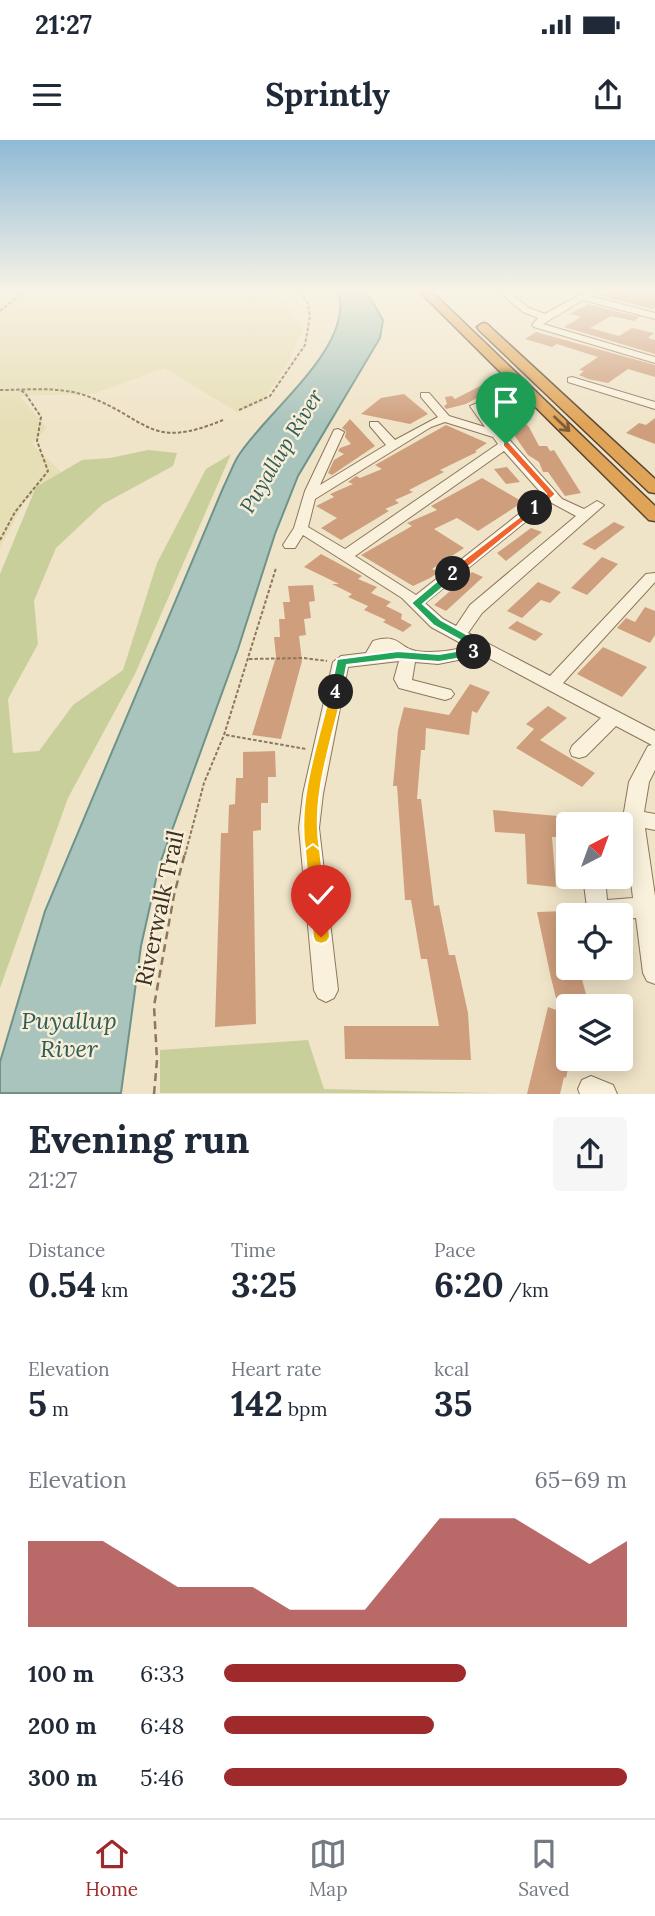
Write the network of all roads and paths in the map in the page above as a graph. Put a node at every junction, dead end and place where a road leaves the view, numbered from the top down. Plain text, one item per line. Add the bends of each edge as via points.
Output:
1 (307, 336) edge
2 (471, 336) edge
3 (491, 336) edge
4 (570, 336) edge
5 (655, 360) edge
6 (572, 380) dead end
7 (0, 390) edge
8 (19, 390) junction
9 (425, 395) dead end
10 (486, 403) dead end
11 (655, 406) edge
12 (239, 410) dead end
13 (445, 418) junction
14 (223, 419) dead end
15 (374, 424) dead end
16 (338, 432) dead end
17 (501, 440) junction
18 (393, 445) junction
19 (655, 488) edge
20 (552, 494) junction
21 (310, 497) junction
22 (655, 516) edge
23 (301, 528) junction
24 (0, 540) edge
25 (290, 545) dead end
26 (345, 556) junction
27 (276, 568) dead end
28 (651, 577) dead end
29 (416, 603) junction
30 (460, 633) junction
31 (484, 649) junction
32 (408, 656) junction
33 (248, 659) junction
34 (341, 662) junction
35 (552, 684) junction
36 (445, 694) dead end
37 (614, 717) junction
38 (225, 735) junction
39 (655, 739) edge
40 (323, 750) junction
41 (579, 751) dead end
42 (655, 751) edge
43 (634, 812) edge
44 (634, 818) edge
45 (655, 822) edge
46 (634, 826) edge
47 (595, 889) edge
48 (645, 908) junction
49 (653, 946) edge
50 (655, 973) edge
51 (326, 990) dead end
52 (154, 1094) edge

1 - 12 path via 305,345 270,396
2 -> 22 highway
3 - 19 highway
4 - 5 street
6 - 11 street
7 - 8 path
8 - 14 path via 69,391 158,433 203,429
8 - 24 path via 41,417 36,443 48,471 15,512
9 - 13 street
10 - 17 street via 476,409
13 - 17 street
13 - 18 street
15 - 18 street
16 - 21 street
17 - 20 street
17 - 26 street
18 - 21 street
20 - 29 street
20 - 30 street via 564,506 592,510 476,609
21 - 23 street
23 - 25 street
23 - 26 street
26 - 29 street
27 - 33 path, Riverwalk Trail
28 - 35 street
29 - 30 street via 437,623
30 - 31 street
31 - 32 street via 439,658
31 - 35 street
32 - 34 street
32 - 36 street via 405,684
33 - 34 path
33 - 38 path, Riverwalk Trail
34 - 40 street
35 - 37 street
37 - 39 street
37 - 41 street
38 - 40 path
38 - 52 path, Riverwalk Trail via 204,783 174,895 154,1006
40 - 51 street via 309,828
42 - 43 street via 639,782
44 - 45 street
46 - 48 street
47 - 48 street via 597,910
48 - 49 street
49 - 50 street

